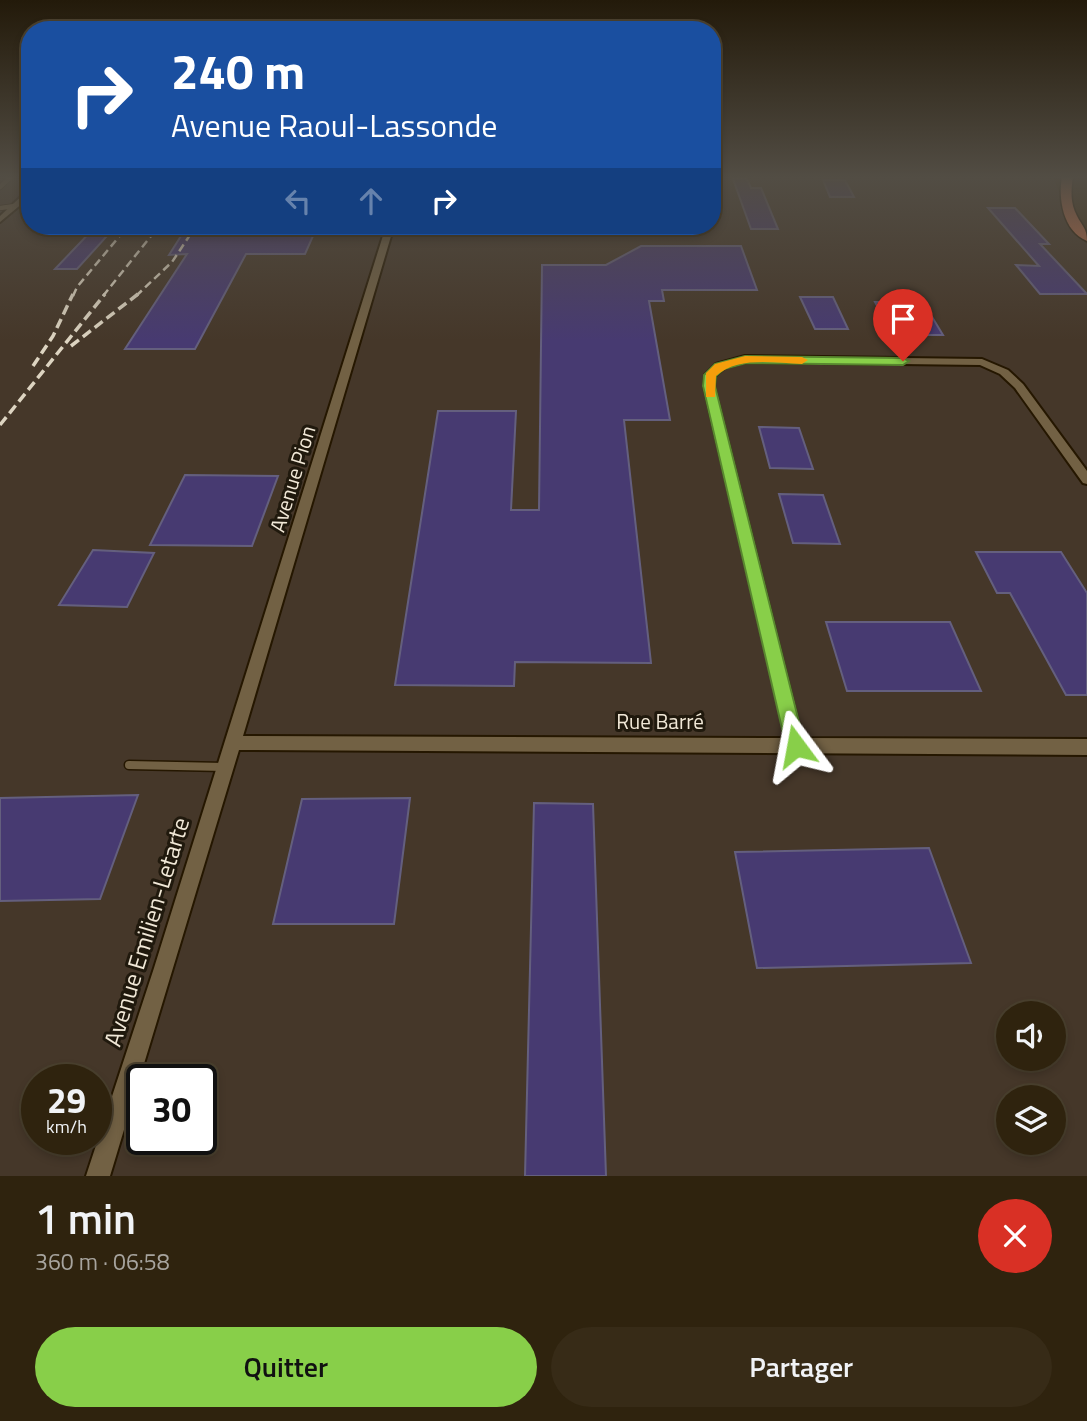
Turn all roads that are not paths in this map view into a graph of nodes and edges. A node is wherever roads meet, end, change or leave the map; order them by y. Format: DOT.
graph roads {
  1 [pos="387,235"];
  2 [pos="1087,480"];
  3 [pos="232,743"];
  4 [pos="796,746"];
  5 [pos="1087,747"];
  6 [pos="129,765"];
  7 [pos="225,768"];
  8 [pos="98,1176"];
  1 -- 3 [label="street, Avenue Pion"];
  2 -- 4 [label="street"];
  3 -- 4 [label="street, Rue Barré"];
  3 -- 7 [label="street, Avenue Emilien-Letarte"];
  4 -- 5 [label="street, Rue Barré"];
  6 -- 7 [label="lane"];
  7 -- 8 [label="street, Avenue Emilien-Letarte"];
}
